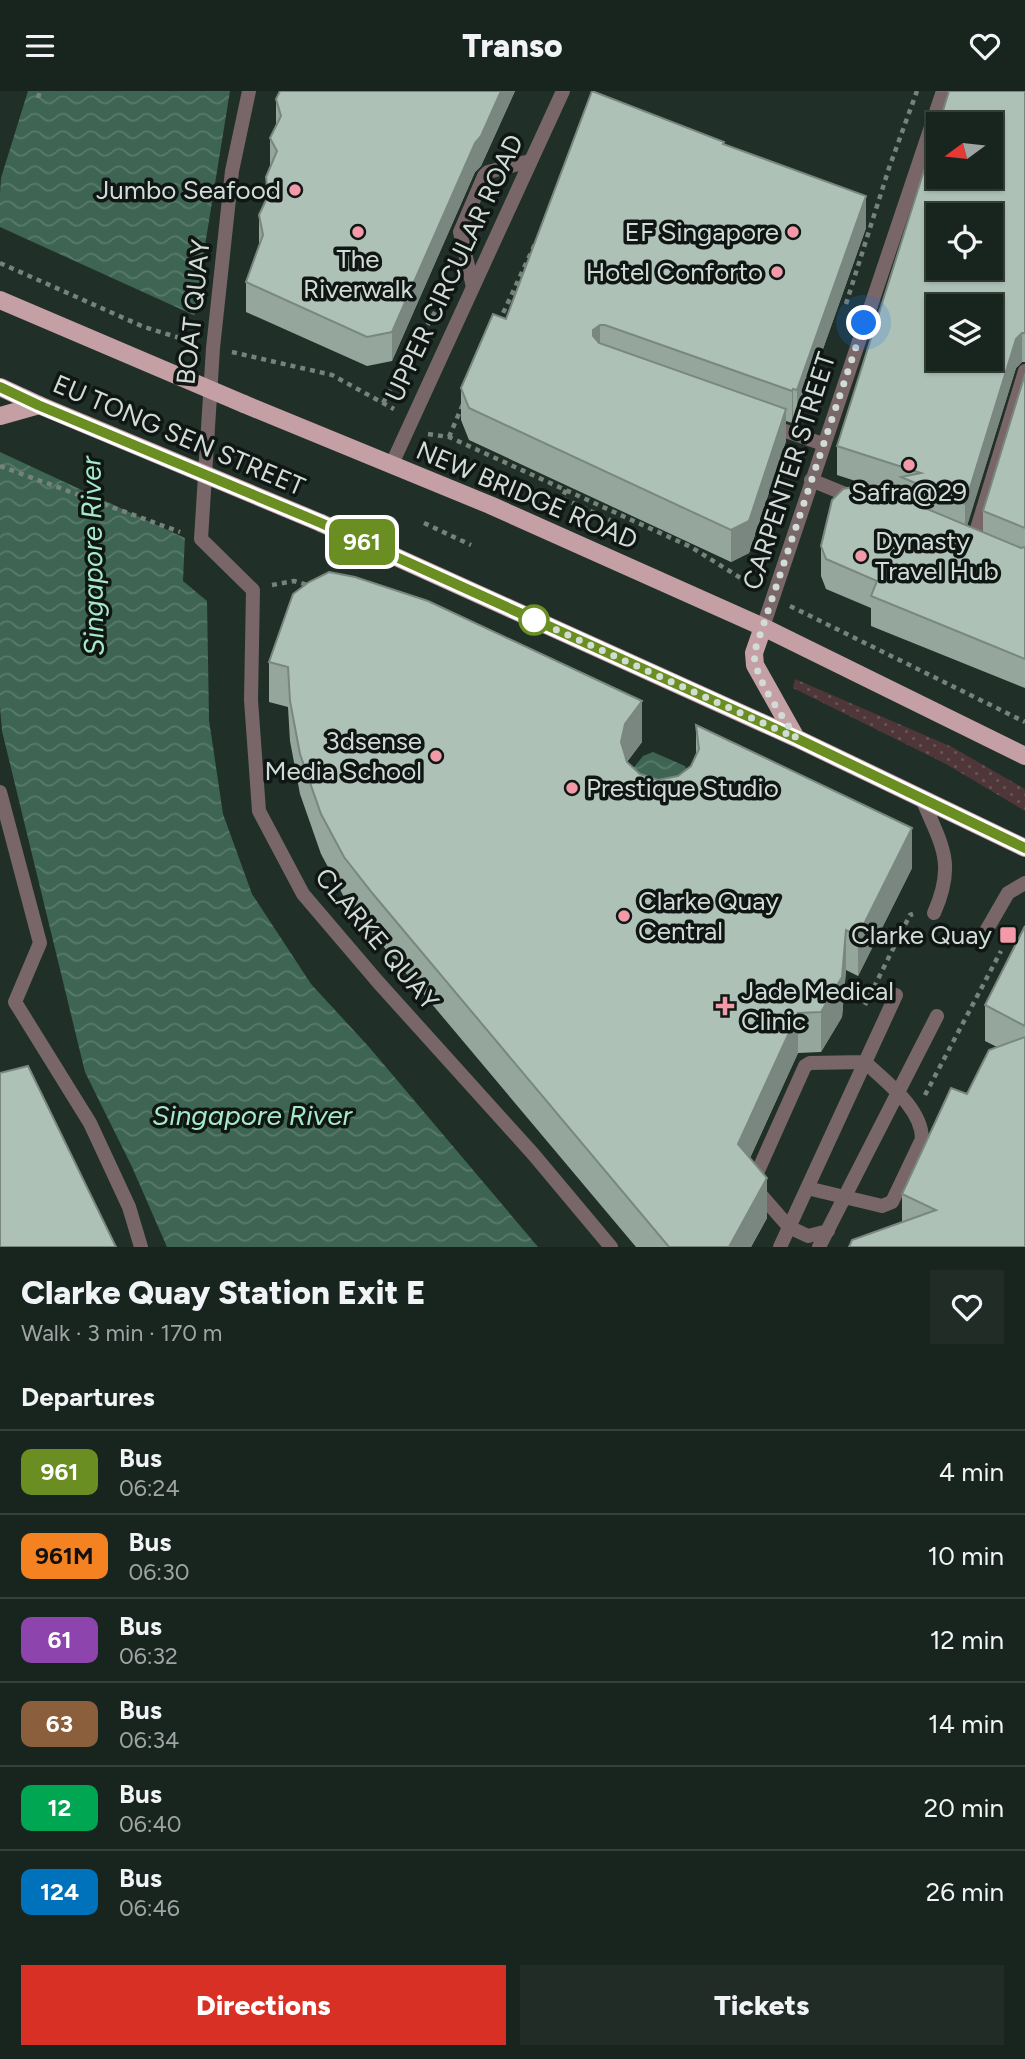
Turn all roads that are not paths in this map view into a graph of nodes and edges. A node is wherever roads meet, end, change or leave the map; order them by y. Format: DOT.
graph roads {
  1 [pos="249,91"];
  2 [pos="563,91"];
  3 [pos="943,91"];
  4 [pos="530,162"];
  5 [pos="473,287"];
  6 [pos="0,300"];
  7 [pos="1025,371"];
  8 [pos="0,387"];
  9 [pos="38,405"];
  10 [pos="0,416"];
  11 [pos="754,420"];
  12 [pos="823,444"];
  13 [pos="391,466"];
  14 [pos="811,480"];
  15 [pos="873,505"];
  16 [pos="971,546"];
  17 [pos="253,590"];
  18 [pos="763,627"];
  19 [pos="796,738"];
  20 [pos="1025,756"];
  21 [pos="0,792"];
  22 [pos="922,799"];
  23 [pos="1025,848"];
  24 [pos="1025,883"];
  25 [pos="934,913"];
  26 [pos="982,938"];
  27 [pos="896,995"];
  28 [pos="937,1016"];
  29 [pos="865,1062"];
  30 [pos="897,1093"];
  31 [pos="807,1188"];
  32 [pos="845,1198"];
  33 [pos="789,1227"];
  34 [pos="828,1231"];
  35 [pos="141,1247"];
  36 [pos="611,1247"];
  37 [pos="780,1247"];
  38 [pos="819,1247"];
  1 -- 17 [label="street, BOAT QUAY"];
  2 -- 4 [label="street, UPPER CIRCULAR ROAD"];
  3 -- 12 [label="street, CARPENTER STREET"];
  4 -- 5 [label="street, UPPER CIRCULAR ROAD"];
  4 -- 5 [label="street"];
  5 -- 13 [label="street, UPPER CIRCULAR ROAD"];
  6 -- 13 [label="main road, NEW BRIDGE ROAD, bridge"];
  7 -- 16 [label="street"];
  8 -- 9 [label="main road, EU TONG SEN STREET"];
  9 -- 10 [label="main road"];
  9 -- 19 [label="main road, EU TONG SEN STREET, bridge"];
  11 -- 12 [label="street"];
  12 -- 14 [label="street, CARPENTER STREET"];
  13 -- 18 [label="main road, NEW BRIDGE ROAD"];
  14 -- 15 [label="street"];
  14 -- 18 [label="street, CARPENTER STREET"];
  17 -- 36 [label="street, CLARKE QUAY"];
  18 -- 19 [label="main road"];
  18 -- 20 [label="main road, NEW BRIDGE ROAD"];
  19 -- 22 [label="main road, EU TONG SEN STREET"];
  21 -- 35 [label="street"];
  22 -- 23 [label="main road, EU TONG SEN STREET"];
  22 -- 25 [label="street"];
  24 -- 26 [label="street"];
  27 -- 29 [label="street"];
  28 -- 30 [label="street"];
  29 -- 30 [label="street"];
  29 -- 31 [label="street"];
  29 -- 33 [label="street"];
  30 -- 32 [label="street"];
  30 -- 32 [label="street"];
  31 -- 32 [label="street"];
  31 -- 33 [label="street"];
  32 -- 34 [label="street"];
  33 -- 34 [label="street"];
  33 -- 37 [label="street"];
  34 -- 38 [label="street"];
}
